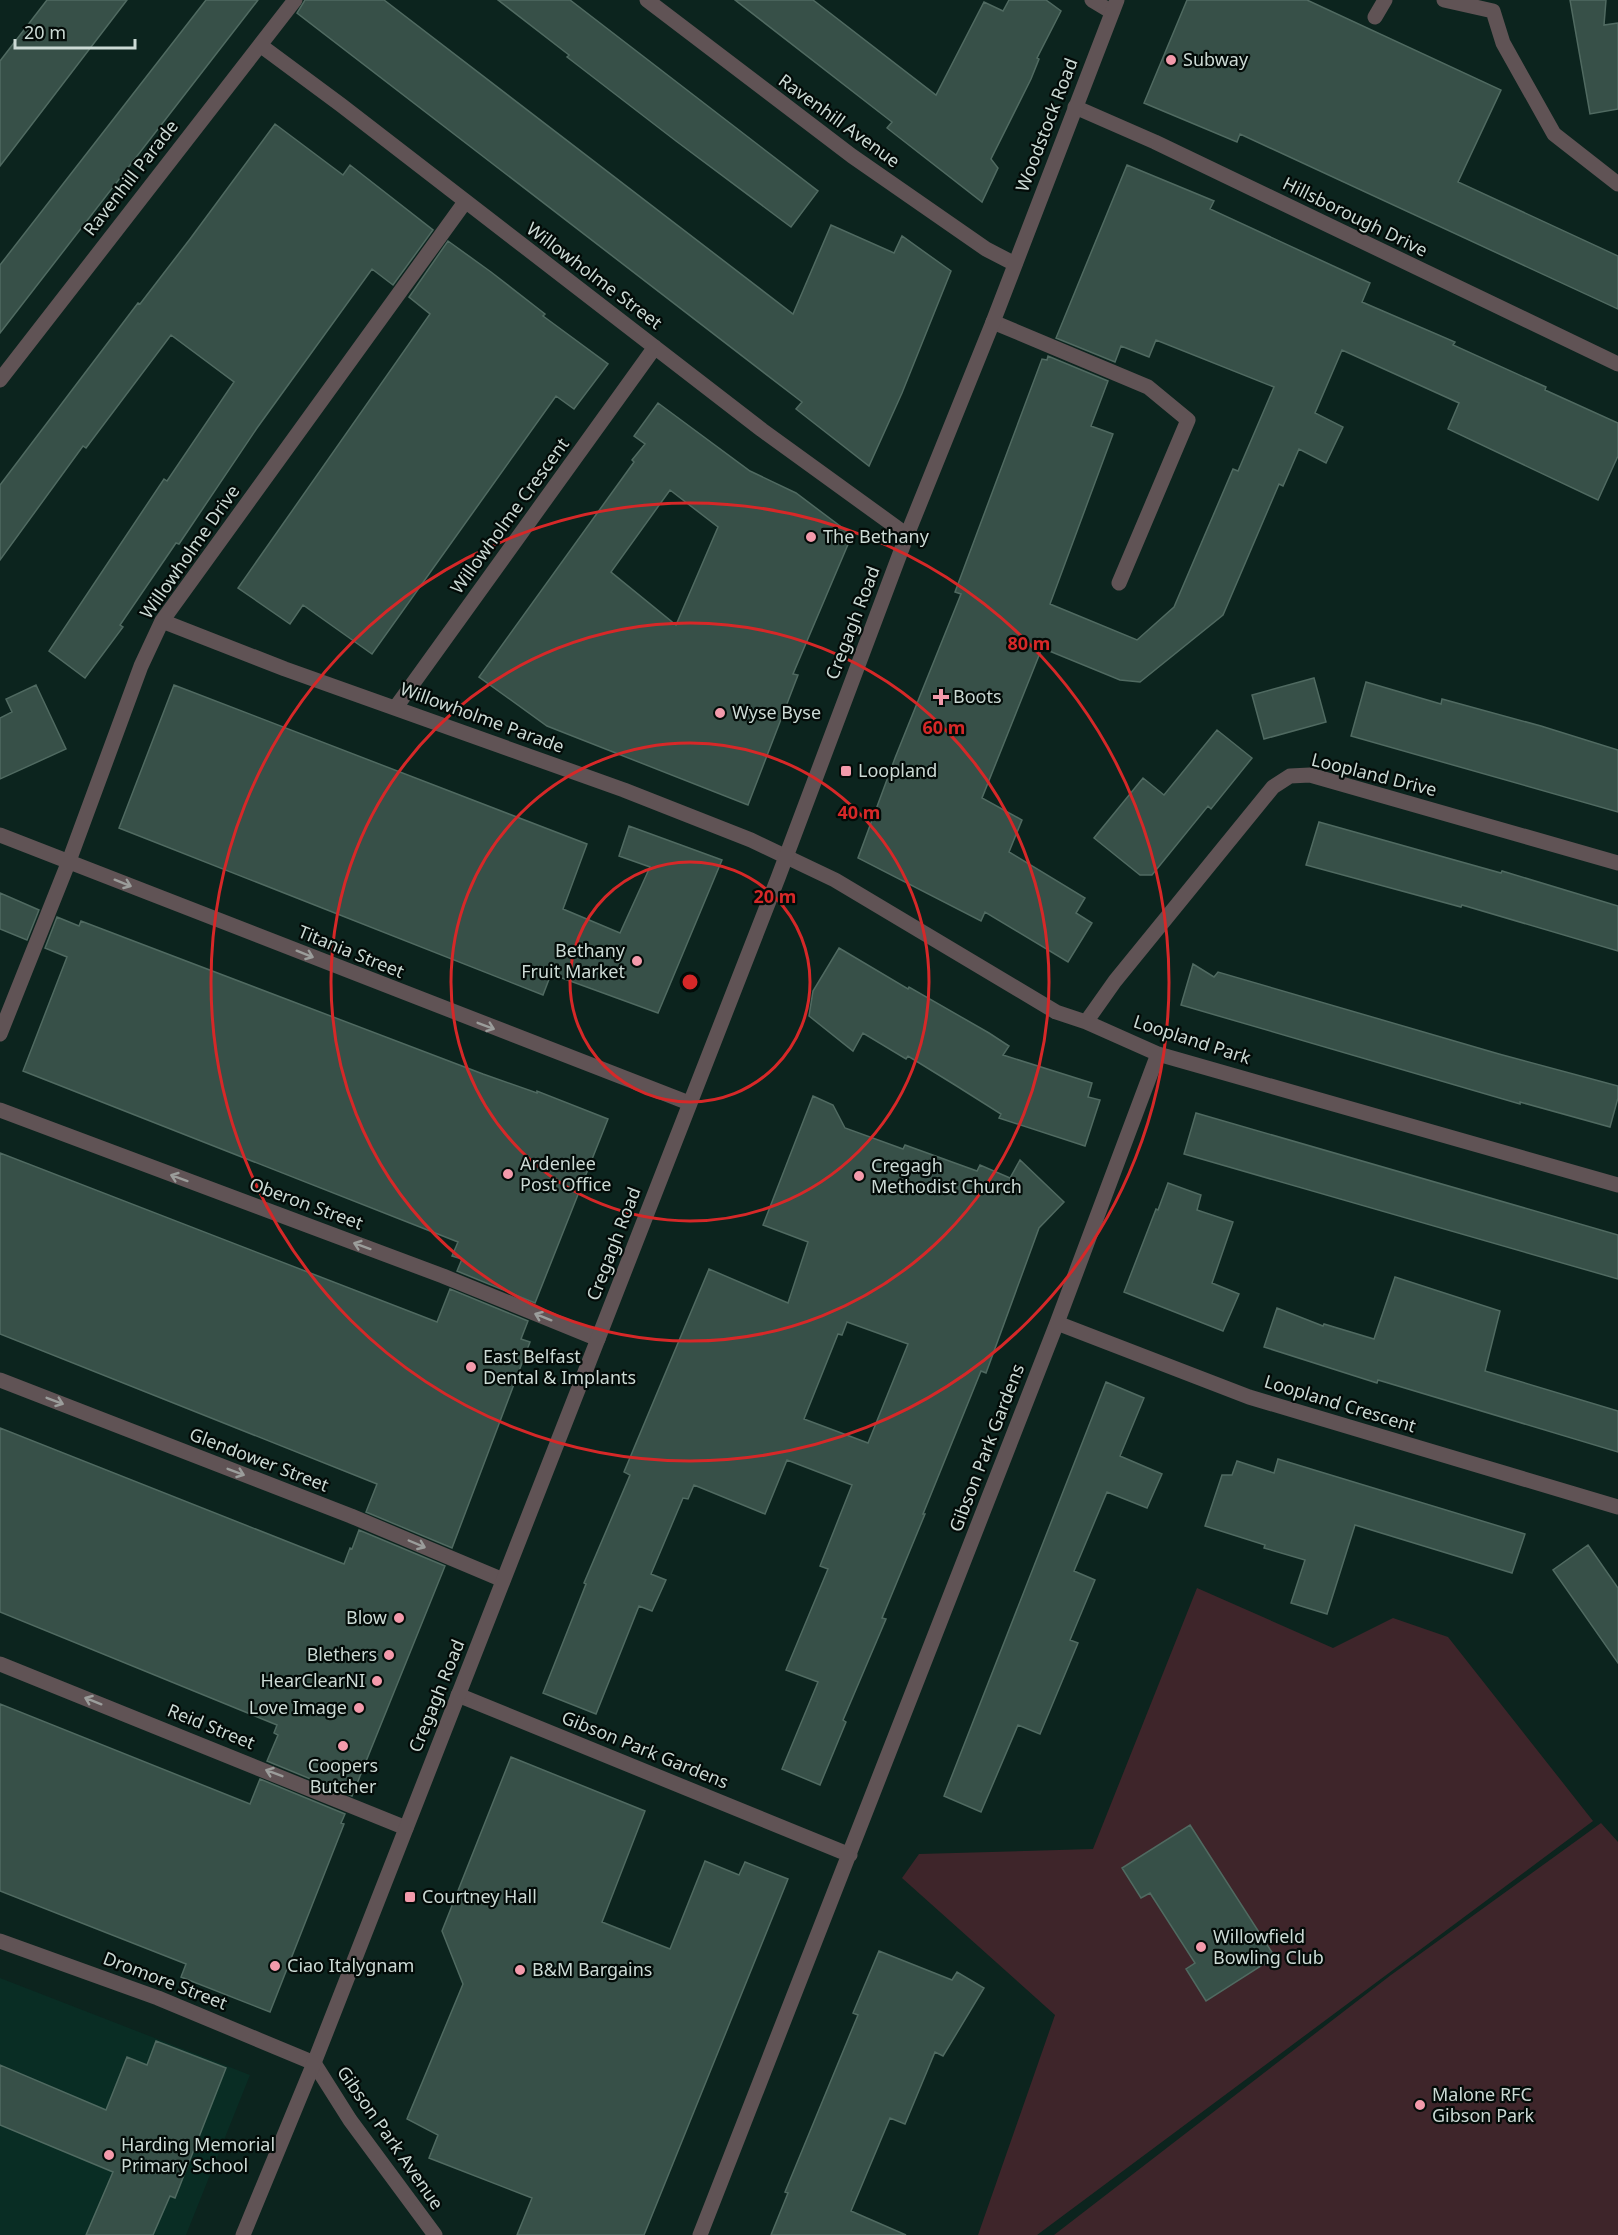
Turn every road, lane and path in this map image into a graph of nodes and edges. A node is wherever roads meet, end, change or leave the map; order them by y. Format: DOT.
graph roads {
  1 [pos="294,0"];
  2 [pos="646,0"];
  3 [pos="1092,0"];
  4 [pos="1385,0"];
  5 [pos="1444,0"];
  6 [pos="1115,6"];
  7 [pos="1375,17"];
  8 [pos="260,45"];
  9 [pos="1075,107"];
  10 [pos="1618,184"];
  11 [pos="465,202"];
  12 [pos="1015,264"];
  13 [pos="993,322"];
  14 [pos="655,347"];
  15 [pos="1618,364"];
  16 [pos="0,380"];
  17 [pos="907,535"];
  18 [pos="1119,584"];
  19 [pos="162,621"];
  20 [pos="396,707"];
  21 [pos="0,835"];
  22 [pos="785,856"];
  23 [pos="69,861"];
  24 [pos="1618,863"];
  25 [pos="1086,1022"];
  26 [pos="0,1034"];
  27 [pos="1158,1053"];
  28 [pos="688,1103"];
  29 [pos="0,1110"];
  30 [pos="1618,1185"];
  31 [pos="1057,1323"];
  32 [pos="598,1339"];
  33 [pos="0,1380"];
  34 [pos="1618,1507"];
  35 [pos="503,1580"];
  36 [pos="0,1664"];
  37 [pos="458,1695"];
  38 [pos="406,1827"];
  39 [pos="850,1855"];
  40 [pos="0,1941"];
  41 [pos="314,2063"];
  42 [pos="243,2235"];
  43 [pos="435,2235"];
  44 [pos="700,2235"];
  1 -- 8 [label="street, Ravenhill Parade"];
  2 -- 12 [label="street, Ravenhill Avenue"];
  3 -- 6 [label="street"];
  4 -- 7 [label="street"];
  5 -- 10 [label="street"];
  6 -- 9 [label="street, Woodstock Road"];
  8 -- 11 [label="street, Willowholme Street"];
  8 -- 16 [label="street, Ravenhill Parade"];
  9 -- 12 [label="street, Woodstock Road"];
  9 -- 15 [label="street, Hillsborough Drive"];
  11 -- 14 [label="street, Willowholme Street"];
  11 -- 19 [label="street, Willowholme Drive"];
  12 -- 13 [label="street, Cregagh Road"];
  13 -- 17 [label="street, Cregagh Road"];
  13 -- 18 [label="street"];
  14 -- 17 [label="street, Willowholme Street"];
  14 -- 20 [label="street, Willowholme Crescent"];
  17 -- 22 [label="street, Cregagh Road"];
  19 -- 20 [label="street, Willowholme Parade"];
  19 -- 23 [label="street, Willowholme Drive"];
  20 -- 22 [label="street, Willowholme Parade"];
  21 -- 23 [label="street, Titania Street"];
  22 -- 25 [label="street, Loopland Park"];
  22 -- 28 [label="street, Cregagh Road"];
  23 -- 26 [label="street, Willowholme Drive"];
  23 -- 28 [label="street, Titania Street, one-way"];
  24 -- 25 [label="street, Loopland Drive"];
  25 -- 27 [label="street, Loopland Park"];
  27 -- 30 [label="street, Loopland Park"];
  27 -- 31 [label="street, Gibson Park Gardens"];
  28 -- 32 [label="street, Cregagh Road"];
  32 -- 29 [label="street, Oberon Street, one-way"];
  31 -- 34 [label="street, Loopland Crescent"];
  31 -- 39 [label="street, Gibson Park Gardens"];
  32 -- 35 [label="street, Cregagh Road"];
  33 -- 35 [label="street, Glendower Street, one-way"];
  35 -- 37 [label="street, Cregagh Road"];
  38 -- 36 [label="street, Reid Street, one-way"];
  37 -- 38 [label="street, Cregagh Road"];
  37 -- 39 [label="street, Gibson Park Gardens"];
  38 -- 41 [label="street, Cregagh Road"];
  39 -- 44 [label="street, Gibson Park Gardens"];
  40 -- 41 [label="street, Dromore Street"];
  41 -- 42 [label="street, Cregagh Road"];
  41 -- 43 [label="street, Gibson Park Avenue"];
}
